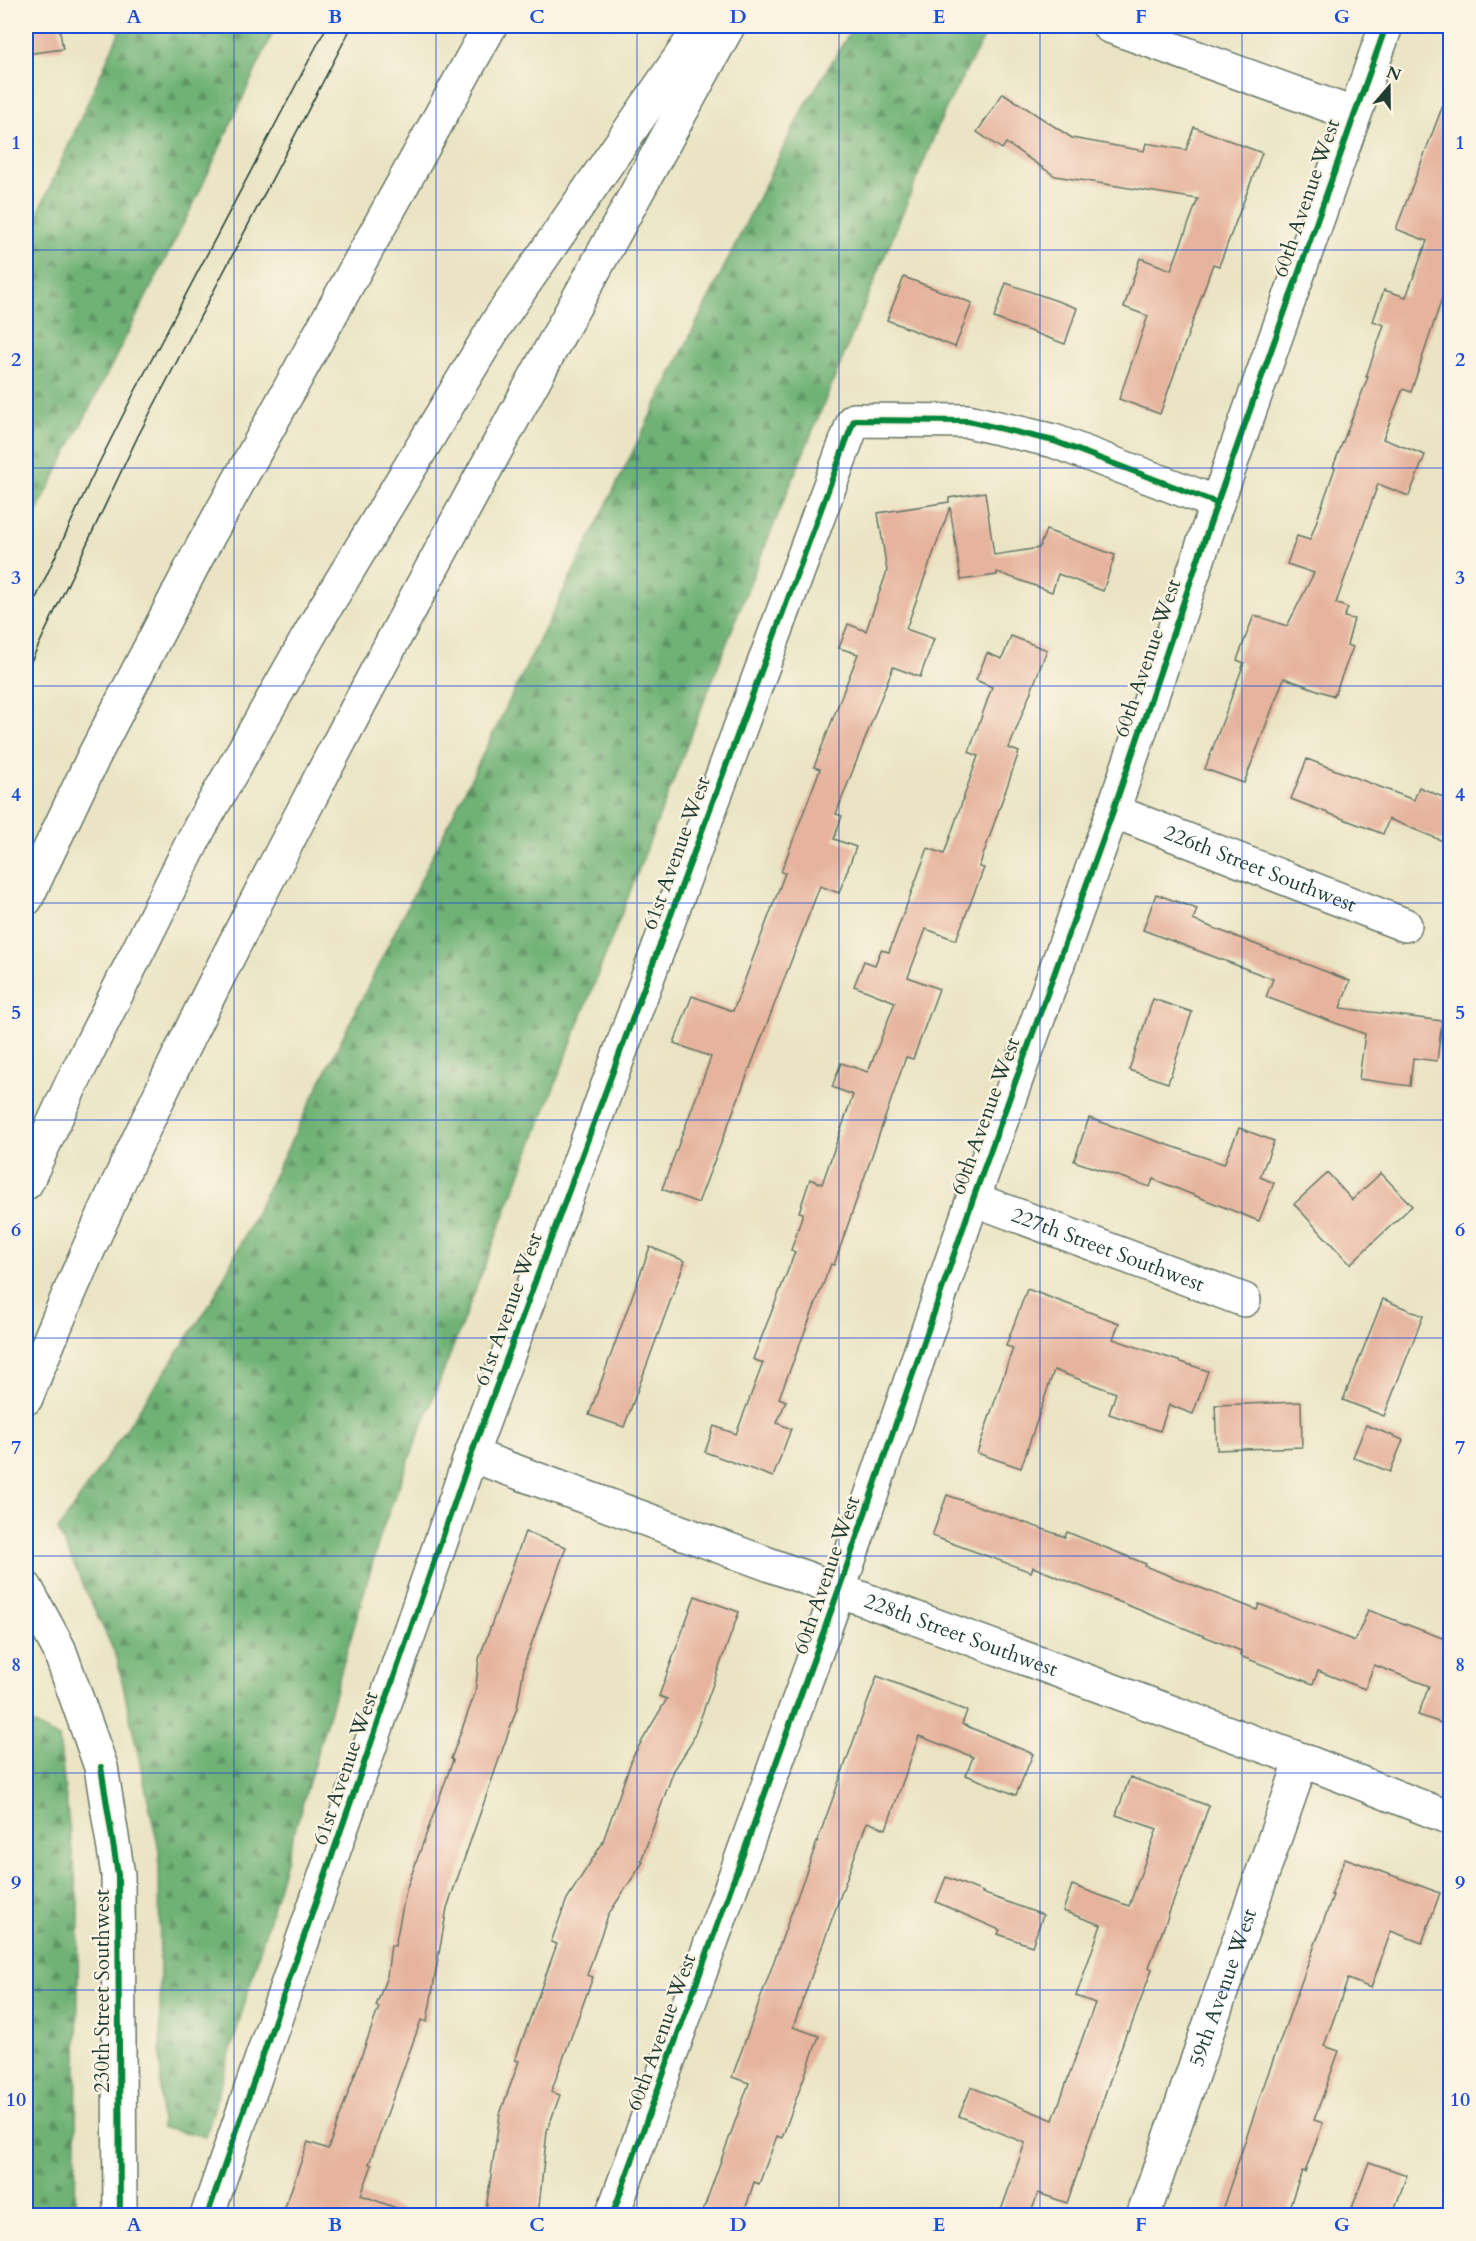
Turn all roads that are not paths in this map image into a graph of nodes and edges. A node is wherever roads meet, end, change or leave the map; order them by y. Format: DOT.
graph roads {
  1 [pos="490,26"];
  2 [pos="702,26"];
  3 [pos="728,26"];
  4 [pos="1109,26"];
  5 [pos="1386,26"];
  6 [pos="1353,114"];
  7 [pos="1217,503"];
  8 [pos="1113,811"];
  9 [pos="26,899"];
  10 [pos="1406,925"];
  11 [pos="26,1183"];
  12 [pos="973,1199"];
  13 [pos="1244,1300"];
  14 [pos="26,1398"];
  15 [pos="471,1455"];
  16 [pos="26,1588"];
  17 [pos="839,1589"];
  18 [pos="1302,1760"];
  19 [pos="1450,1818"];
  20 [pos="120,2216"];
  21 [pos="207,2216"];
  22 [pos="612,2216"];
  23 [pos="1143,2216"];
  1 -- 9 [label="main road"];
  2 -- 11 [label="main road"];
  3 -- 14 [label="main road"];
  4 -- 6 [label="main road"];
  5 -- 6 [label="main road, 60th Avenue West"];
  6 -- 7 [label="main road, 60th Avenue West"];
  7 -- 8 [label="main road, 60th Avenue West"];
  7 -- 15 [label="main road, 61st Avenue West"];
  8 -- 10 [label="main road, 226th Street Southwest"];
  8 -- 12 [label="main road, 60th Avenue West"];
  12 -- 13 [label="main road, 227th Street Southwest"];
  12 -- 17 [label="main road, 60th Avenue West"];
  15 -- 17 [label="main road, 228th Street Southwest"];
  15 -- 21 [label="main road, 61st Avenue West"];
  16 -- 20 [label="main road, 230th Street Southwest"];
  17 -- 18 [label="main road, 228th Street Southwest"];
  17 -- 22 [label="main road, 60th Avenue West"];
  18 -- 19 [label="main road, 228th Street Southwest"];
  18 -- 23 [label="main road, 59th Avenue West"];
}
